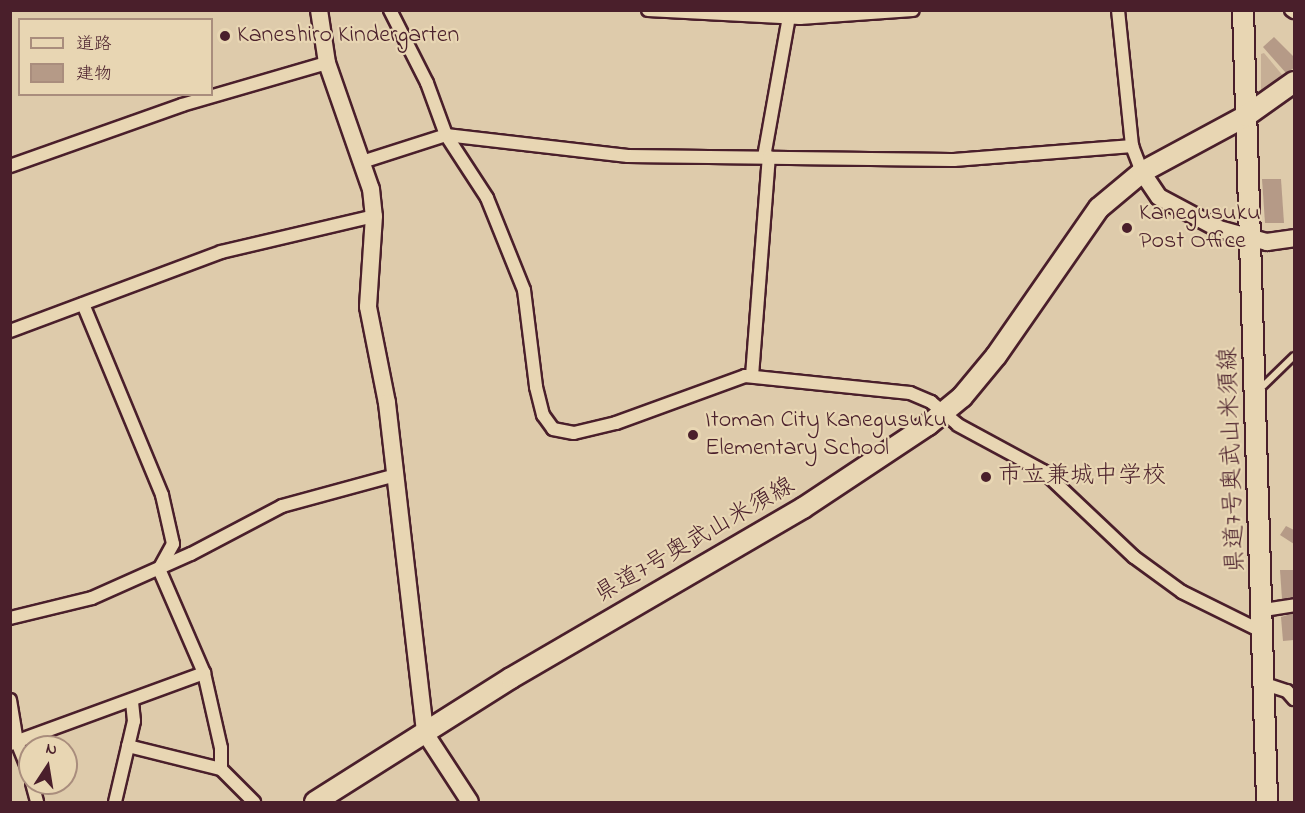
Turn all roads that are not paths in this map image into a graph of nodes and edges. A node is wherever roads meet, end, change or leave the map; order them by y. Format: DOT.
graph roads {
  1 [pos="319,10"];
  2 [pos="390,10"];
  3 [pos="648,10"];
  4 [pos="913,10"];
  5 [pos="1118,10"];
  6 [pos="1243,10"];
  7 [pos="789,17"];
  8 [pos="327,63"];
  9 [pos="1294,82"];
  10 [pos="1246,116"];
  11 [pos="446,135"];
  12 [pos="1132,146"];
  13 [pos="766,157"];
  14 [pos="362,162"];
  15 [pos="10,166"];
  16 [pos="1142,172"];
  17 [pos="374,216"];
  18 [pos="1294,238"];
  19 [pos="1249,239"];
  20 [pos="83,304"];
  21 [pos="10,330"];
  22 [pos="1294,356"];
  23 [pos="752,376"];
  24 [pos="1255,393"];
  25 [pos="943,414"];
  26 [pos="396,475"];
  27 [pos="159,569"];
  28 [pos="1294,605"];
  29 [pos="1264,610"];
  30 [pos="10,618"];
  31 [pos="1263,632"];
  32 [pos="204,673"];
  33 [pos="1265,684"];
  34 [pos="1294,699"];
  35 [pos="10,700"];
  36 [pos="132,701"];
  37 [pos="425,733"];
  38 [pos="14,743"];
  39 [pos="128,746"];
  40 [pos="221,769"];
  41 [pos="115,802"];
  42 [pos="254,802"];
  43 [pos="315,802"];
  44 [pos="470,802"];
  45 [pos="1267,802"];
  1 -- 8 [label="street"];
  2 -- 11 [label="street"];
  3 -- 7 [label="street"];
  4 -- 7 [label="street"];
  5 -- 12 [label="street"];
  6 -- 10 [label="main road, 県道7号奥武山米須線"];
  7 -- 13 [label="street"];
  8 -- 14 [label="street"];
  8 -- 15 [label="street"];
  9 -- 10 [label="main road"];
  10 -- 16 [label="main road, 県道7号奥武山米須線"];
  10 -- 19 [label="main road, 県道7号奥武山米須線"];
  11 -- 13 [label="street"];
  11 -- 14 [label="street"];
  11 -- 23 [label="street"];
  12 -- 13 [label="street"];
  12 -- 16 [label="street"];
  13 -- 23 [label="street"];
  14 -- 17 [label="street"];
  16 -- 19 [label="street"];
  16 -- 25 [label="main road, 県道7号奥武山米須線"];
  17 -- 20 [label="street"];
  17 -- 26 [label="street"];
  18 -- 19 [label="street"];
  19 -- 24 [label="main road, 県道7号奥武山米須線"];
  20 -- 21 [label="street"];
  20 -- 27 [label="street"];
  22 -- 24 [label="lane"];
  23 -- 25 [label="street"];
  24 -- 29 [label="main road, 県道7号奥武山米須線"];
  25 -- 31 [label="street"];
  25 -- 37 [label="main road, 県道7号奥武山米須線"];
  26 -- 27 [label="street"];
  26 -- 37 [label="street"];
  27 -- 30 [label="street"];
  27 -- 32 [label="street"];
  28 -- 29 [label="street"];
  29 -- 31 [label="main road, 県道7号奥武山米須線"];
  31 -- 33 [label="main road, 県道7号奥武山米須線"];
  32 -- 36 [label="street"];
  32 -- 40 [label="street"];
  33 -- 34 [label="street"];
  33 -- 45 [label="main road, 県道7号奥武山米須線"];
  35 -- 38 [label="street"];
  36 -- 38 [label="street"];
  36 -- 39 [label="street"];
  37 -- 43 [label="main road, 県道7号奥武山米須線"];
  37 -- 44 [label="street"];
  39 -- 40 [label="street"];
  39 -- 41 [label="street"];
  40 -- 42 [label="street"];
}
